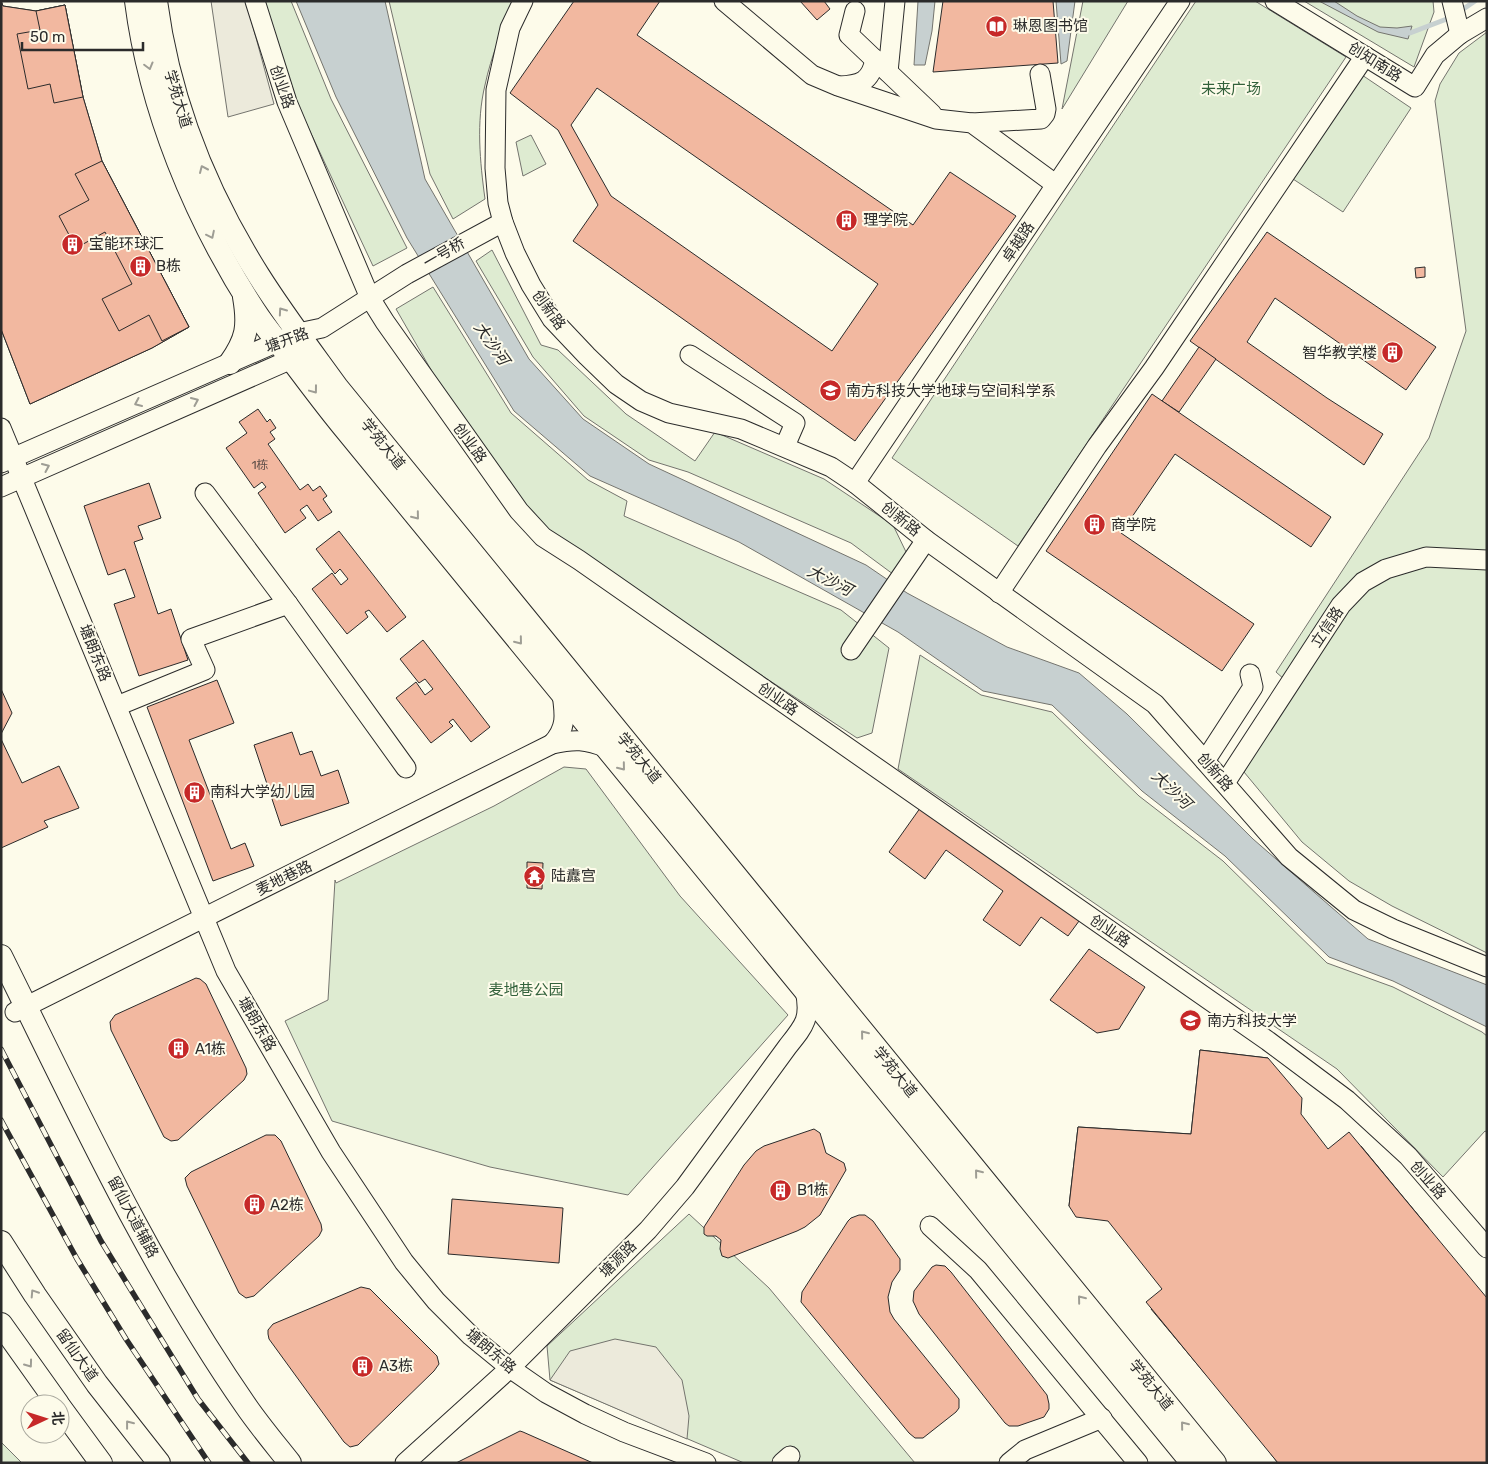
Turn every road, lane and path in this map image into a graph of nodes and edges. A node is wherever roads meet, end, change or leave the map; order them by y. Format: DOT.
graph roads {
  1 [pos="136,1"];
  2 [pos="156,1"];
  3 [pos="255,1"];
  4 [pos="523,1"];
  5 [pos="724,1"];
  6 [pos="895,1"];
  7 [pos="1180,1"];
  8 [pos="1275,1"];
  9 [pos="1453,5"];
  10 [pos="855,11"];
  11 [pos="1487,18"];
  12 [pos="1460,34"];
  13 [pos="1365,56"];
  14 [pos="875,59"];
  15 [pos="1040,74"];
  16 [pos="891,75"];
  17 [pos="838,86"];
  18 [pos="879,100"];
  19 [pos="936,119"];
  20 [pos="972,123"];
  21 [pos="1051,181"];
  22 [pos="496,225"];
  23 [pos="244,294"];
  24 [pos="370,298"];
  25 [pos="322,328"];
  26 [pos="294,346"];
  27 [pos="690,355"];
  28 [pos="230,363"];
  29 [pos="1,428"];
  30 [pos="785,446"];
  31 [pos="8,461"];
  32 [pos="22,477"];
  33 [pos="855,482"];
  34 [pos="1,486"];
  35 [pos="205,493"];
  36 [pos="926,540"];
  37 [pos="1486,561"];
  38 [pos="999,593"];
  39 [pos="288,604"];
  40 [pos="851,650"];
  41 [pos="1250,674"];
  42 [pos="562,694"];
  43 [pos="117,706"];
  44 [pos="552,744"];
  45 [pos="607,748"];
  46 [pos="1205,761"];
  47 [pos="406,768"];
  48 [pos="1224,783"];
  49 [pos="204,917"];
  50 [pos="1,956"];
  51 [pos="1487,967"];
  52 [pos="1,983"];
  53 [pos="805,990"];
  54 [pos="21,1009"];
  55 [pos="835,1026"];
  56 [pos="802,1029"];
  57 [pos="930,1226"];
  58 [pos="1,1242"];
  59 [pos="1487,1248"];
  60 [pos="1,1324"];
  61 [pos="510,1368"];
  62 [pos="51,1394"];
  63 [pos="1102,1418"];
  64 [pos="70,1421"];
  65 [pos="101,1463"];
  66 [pos="159,1463"];
  67 [pos="274,1463"];
  68 [pos="290,1463"];
  69 [pos="405,1463"];
  70 [pos="706,1463"];
  71 [pos="1009,1463"];
  72 [pos="1138,1463"];
  73 [pos="1192,1463"];
  74 [pos="1214,1463"];
  1 -- 23 [label="main road, 学苑大道, one-way"];
  26 -- 2 [label="main road, 学苑大道, one-way"];
  3 -- 24 [label="street, 创业路"];
  4 -- 22 [label="street, 创新路"];
  5 -- 17 [label="street"];
  6 -- 16 [label="street"];
  7 -- 33 [label="street, 卓越路"];
  8 -- 13 [label="street, 创知南路"];
  9 -- 12 [label="street"];
  10 -- 14 [label="street"];
  11 -- 12 [label="street, 创知南路"];
  12 -- 13 [label="street, 创知南路"];
  13 -- 38 [label="street"];
  14 -- 16 [label="street"];
  14 -- 17 [label="street"];
  15 -- 20 [label="street"];
  16 -- 18 [label="street"];
  16 -- 19 [label="street"];
  17 -- 18 [label="street"];
  18 -- 19 [label="street"];
  19 -- 20 [label="street"];
  20 -- 21 [label="street"];
  22 -- 24 [label="street, 一号桥"];
  22 -- 30 [label="street, 创新路"];
  23 -- 26 [label="main road, 学苑大道"];
  23 -- 28 [label="main road"];
  24 -- 25 [label="street, 一号桥"];
  24 -- 59 [label="street, 创业路"];
  25 -- 26 [label="street, 塘开路"];
  26 -- 28 [label="street, 塘开路"];
  32 -- 26 [label="street, 塘开路, one-way"];
  26 -- 42 [label="main road, 学苑大道, one-way"];
  74 -- 26 [label="main road, 学苑大道, one-way"];
  27 -- 30 [label="street"];
  28 -- 31 [label="street, 塘开路, one-way"];
  29 -- 31 [label="street, 塘朗东路"];
  30 -- 33 [label="street, 创新路"];
  31 -- 32 [label="street, 塘朗东路"];
  32 -- 34 [label="street, 塘开路"];
  32 -- 43 [label="street, 塘朗东路"];
  33 -- 36 [label="street, 创新路"];
  35 -- 39 [label="street"];
  36 -- 38 [label="street, 创新路"];
  36 -- 40 [label="street"];
  37 -- 48 [label="street, 立信路"];
  38 -- 46 [label="street, 创新路"];
  39 -- 43 [label="street"];
  39 -- 47 [label="street"];
  41 -- 46 [label="street"];
  42 -- 44 [label="street"];
  42 -- 45 [label="main road, 学苑大道"];
  43 -- 49 [label="street, 塘朗东路"];
  44 -- 45 [label="street, 麦地巷路"];
  44 -- 49 [label="street, 麦地巷路"];
  45 -- 53 [label="main road, 学苑大道, one-way"];
  46 -- 48 [label="street, 创新路"];
  48 -- 51 [label="street, 创新路"];
  49 -- 54 [label="street, 麦地巷路"];
  49 -- 61 [label="street, 塘朗东路"];
  50 -- 54 [label="main road, 留仙大道辅路"];
  52 -- 54 [label="main road, 留仙大道辅路"];
  53 -- 55 [label="main road, 学苑大道"];
  53 -- 56 [label="street, 塘源路"];
  54 -- 67 [label="main road, 留仙大道辅路"];
  54 -- 68 [label="main road, 留仙大道辅路"];
  55 -- 56 [label="street"];
  55 -- 73 [label="main road, 学苑大道"];
  56 -- 61 [label="street, 塘源路"];
  57 -- 63 [label="street"];
  66 -- 58 [label="main road, 留仙大道, one-way"];
  60 -- 62 [label="main road, one-way"];
  61 -- 69 [label="street, 塘源路"];
  61 -- 70 [label="street, 塘朗东路"];
  63 -- 71 [label="street"];
  63 -- 72 [label="street"];
  64 -- 65 [label="main road"];
}
